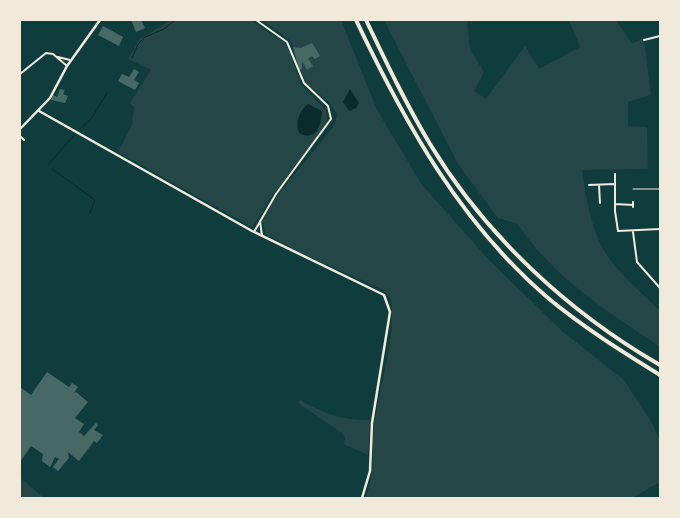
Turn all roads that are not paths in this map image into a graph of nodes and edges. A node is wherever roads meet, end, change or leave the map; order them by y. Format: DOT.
graph roads {
  1 [pos="100,20"];
  2 [pos="256,20"];
  3 [pos="356,20"];
  4 [pos="366,20"];
  5 [pos="660,36"];
  6 [pos="644,40"];
  7 [pos="58,57"];
  8 [pos="70,60"];
  9 [pos="66,66"];
  10 [pos="20,74"];
  11 [pos="39,111"];
  12 [pos="27,121"];
  13 [pos="20,122"];
  14 [pos="20,129"];
  15 [pos="20,136"];
  16 [pos="24,140"];
  17 [pos="615,174"];
  18 [pos="615,184"];
  19 [pos="589,185"];
  20 [pos="599,185"];
  21 [pos="633,189"];
  22 [pos="660,189"];
  23 [pos="600,203"];
  24 [pos="615,204"];
  25 [pos="633,205"];
  26 [pos="260,220"];
  27 [pos="660,229"];
  28 [pos="254,232"];
  29 [pos="633,232"];
  30 [pos="262,236"];
  31 [pos="660,288"];
  32 [pos="660,365"];
  33 [pos="660,375"];
  34 [pos="362,498"];
  1 -- 8 [label="street"];
  2 -- 26 [label="street"];
  3 -- 33 [label="highway"];
  4 -- 32 [label="highway"];
  5 -- 6 [label="street"];
  7 -- 8 [label="street"];
  7 -- 9 [label="street"];
  7 -- 10 [label="street"];
  8 -- 9 [label="street"];
  9 -- 11 [label="street"];
  11 -- 12 [label="street"];
  11 -- 28 [label="street"];
  12 -- 13 [label="street"];
  12 -- 14 [label="street"];
  15 -- 16 [label="street"];
  17 -- 18 [label="street"];
  18 -- 20 [label="street"];
  18 -- 24 [label="street"];
  19 -- 20 [label="street"];
  20 -- 23 [label="street"];
  21 -- 22 [label="lane"];
  24 -- 25 [label="street"];
  24 -- 29 [label="street"];
  26 -- 28 [label="street"];
  26 -- 30 [label="street"];
  27 -- 29 [label="street"];
  28 -- 30 [label="street"];
  29 -- 31 [label="street"];
  30 -- 34 [label="street"];
}
